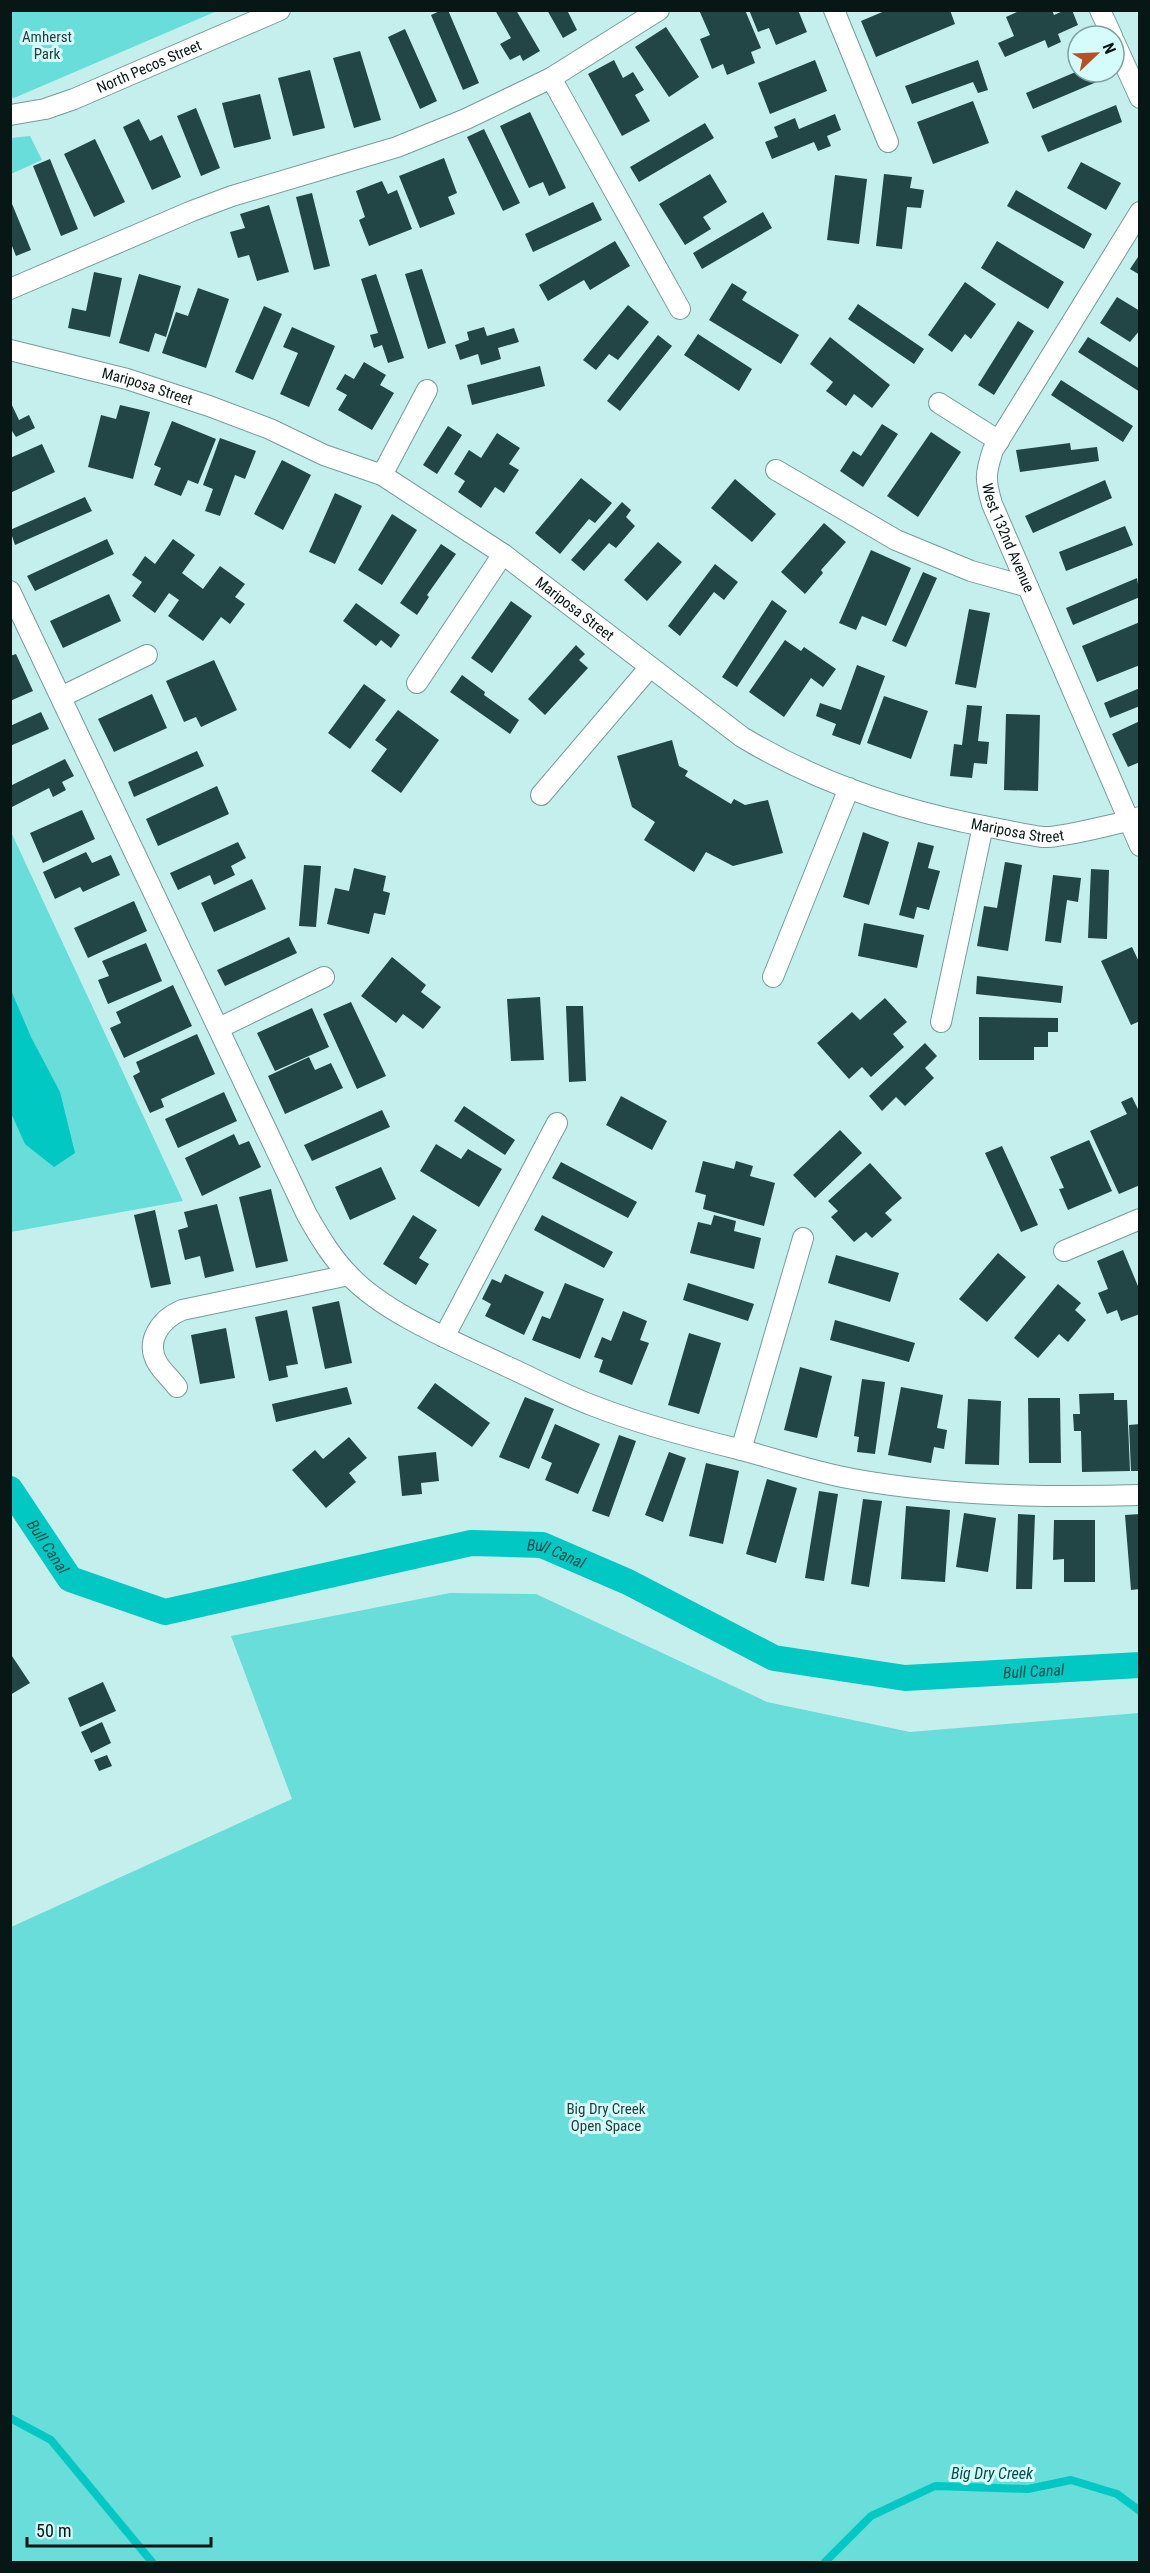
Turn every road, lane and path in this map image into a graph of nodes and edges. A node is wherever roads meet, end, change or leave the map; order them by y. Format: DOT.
graph roads {
  1 [pos="280,10"];
  2 [pos="659,10"];
  3 [pos="834,10"];
  4 [pos="1101,10"];
  5 [pos="1107,24"];
  6 [pos="1126,67"];
  7 [pos="551,78"];
  8 [pos="1140,98"];
  9 [pos="13,115"];
  10 [pos="888,142"];
  11 [pos="1140,212"];
  12 [pos="10,290"];
  13 [pos="680,309"];
  14 [pos="10,350"];
  15 [pos="427,390"];
  16 [pos="939,403"];
  17 [pos="999,441"];
  18 [pos="776,470"];
  19 [pos="382,475"];
  20 [pos="503,554"];
  21 [pos="1028,587"];
  22 [pos="10,591"];
  23 [pos="147,655"];
  24 [pos="650,667"];
  25 [pos="417,683"];
  26 [pos="61,696"];
  27 [pos="849,788"];
  28 [pos="541,795"];
  29 [pos="1134,819"];
  30 [pos="983,826"];
  31 [pos="1140,846"];
  32 [pos="324,976"];
  33 [pos="773,977"];
  34 [pos="941,1022"];
  35 [pos="219,1028"];
  36 [pos="557,1124"];
  37 [pos="1140,1219"];
  38 [pos="803,1238"];
  39 [pos="1064,1251"];
  40 [pos="349,1275"];
  41 [pos="444,1336"];
  42 [pos="177,1387"];
  43 [pos="741,1450"];
  44 [pos="1140,1496"];
  1 -- 9 [label="street, North Pecos Street"];
  2 -- 7 [label="street"];
  3 -- 10 [label="street"];
  4 -- 5 [label="street"];
  6 -- 8 [label="street"];
  7 -- 12 [label="street"];
  7 -- 13 [label="street"];
  11 -- 17 [label="street, West 132nd Avenue"];
  14 -- 19 [label="street, Mariposa Street"];
  15 -- 19 [label="street"];
  16 -- 17 [label="street"];
  17 -- 21 [label="street, West 132nd Avenue"];
  18 -- 21 [label="street"];
  19 -- 20 [label="street, Mariposa Street"];
  20 -- 24 [label="street, Mariposa Street"];
  20 -- 25 [label="street"];
  21 -- 29 [label="street, West 132nd Avenue"];
  22 -- 26 [label="street"];
  23 -- 26 [label="street"];
  24 -- 27 [label="street, Mariposa Street"];
  24 -- 28 [label="street"];
  26 -- 35 [label="street"];
  27 -- 30 [label="street, Mariposa Street"];
  27 -- 33 [label="street"];
  29 -- 30 [label="street, Mariposa Street"];
  29 -- 31 [label="street, West 132nd Avenue"];
  30 -- 34 [label="street"];
  32 -- 35 [label="street"];
  35 -- 40 [label="street"];
  36 -- 41 [label="street"];
  37 -- 39 [label="street"];
  38 -- 43 [label="street"];
  40 -- 41 [label="street"];
  40 -- 42 [label="street"];
  41 -- 43 [label="street"];
  43 -- 44 [label="street"];
}
